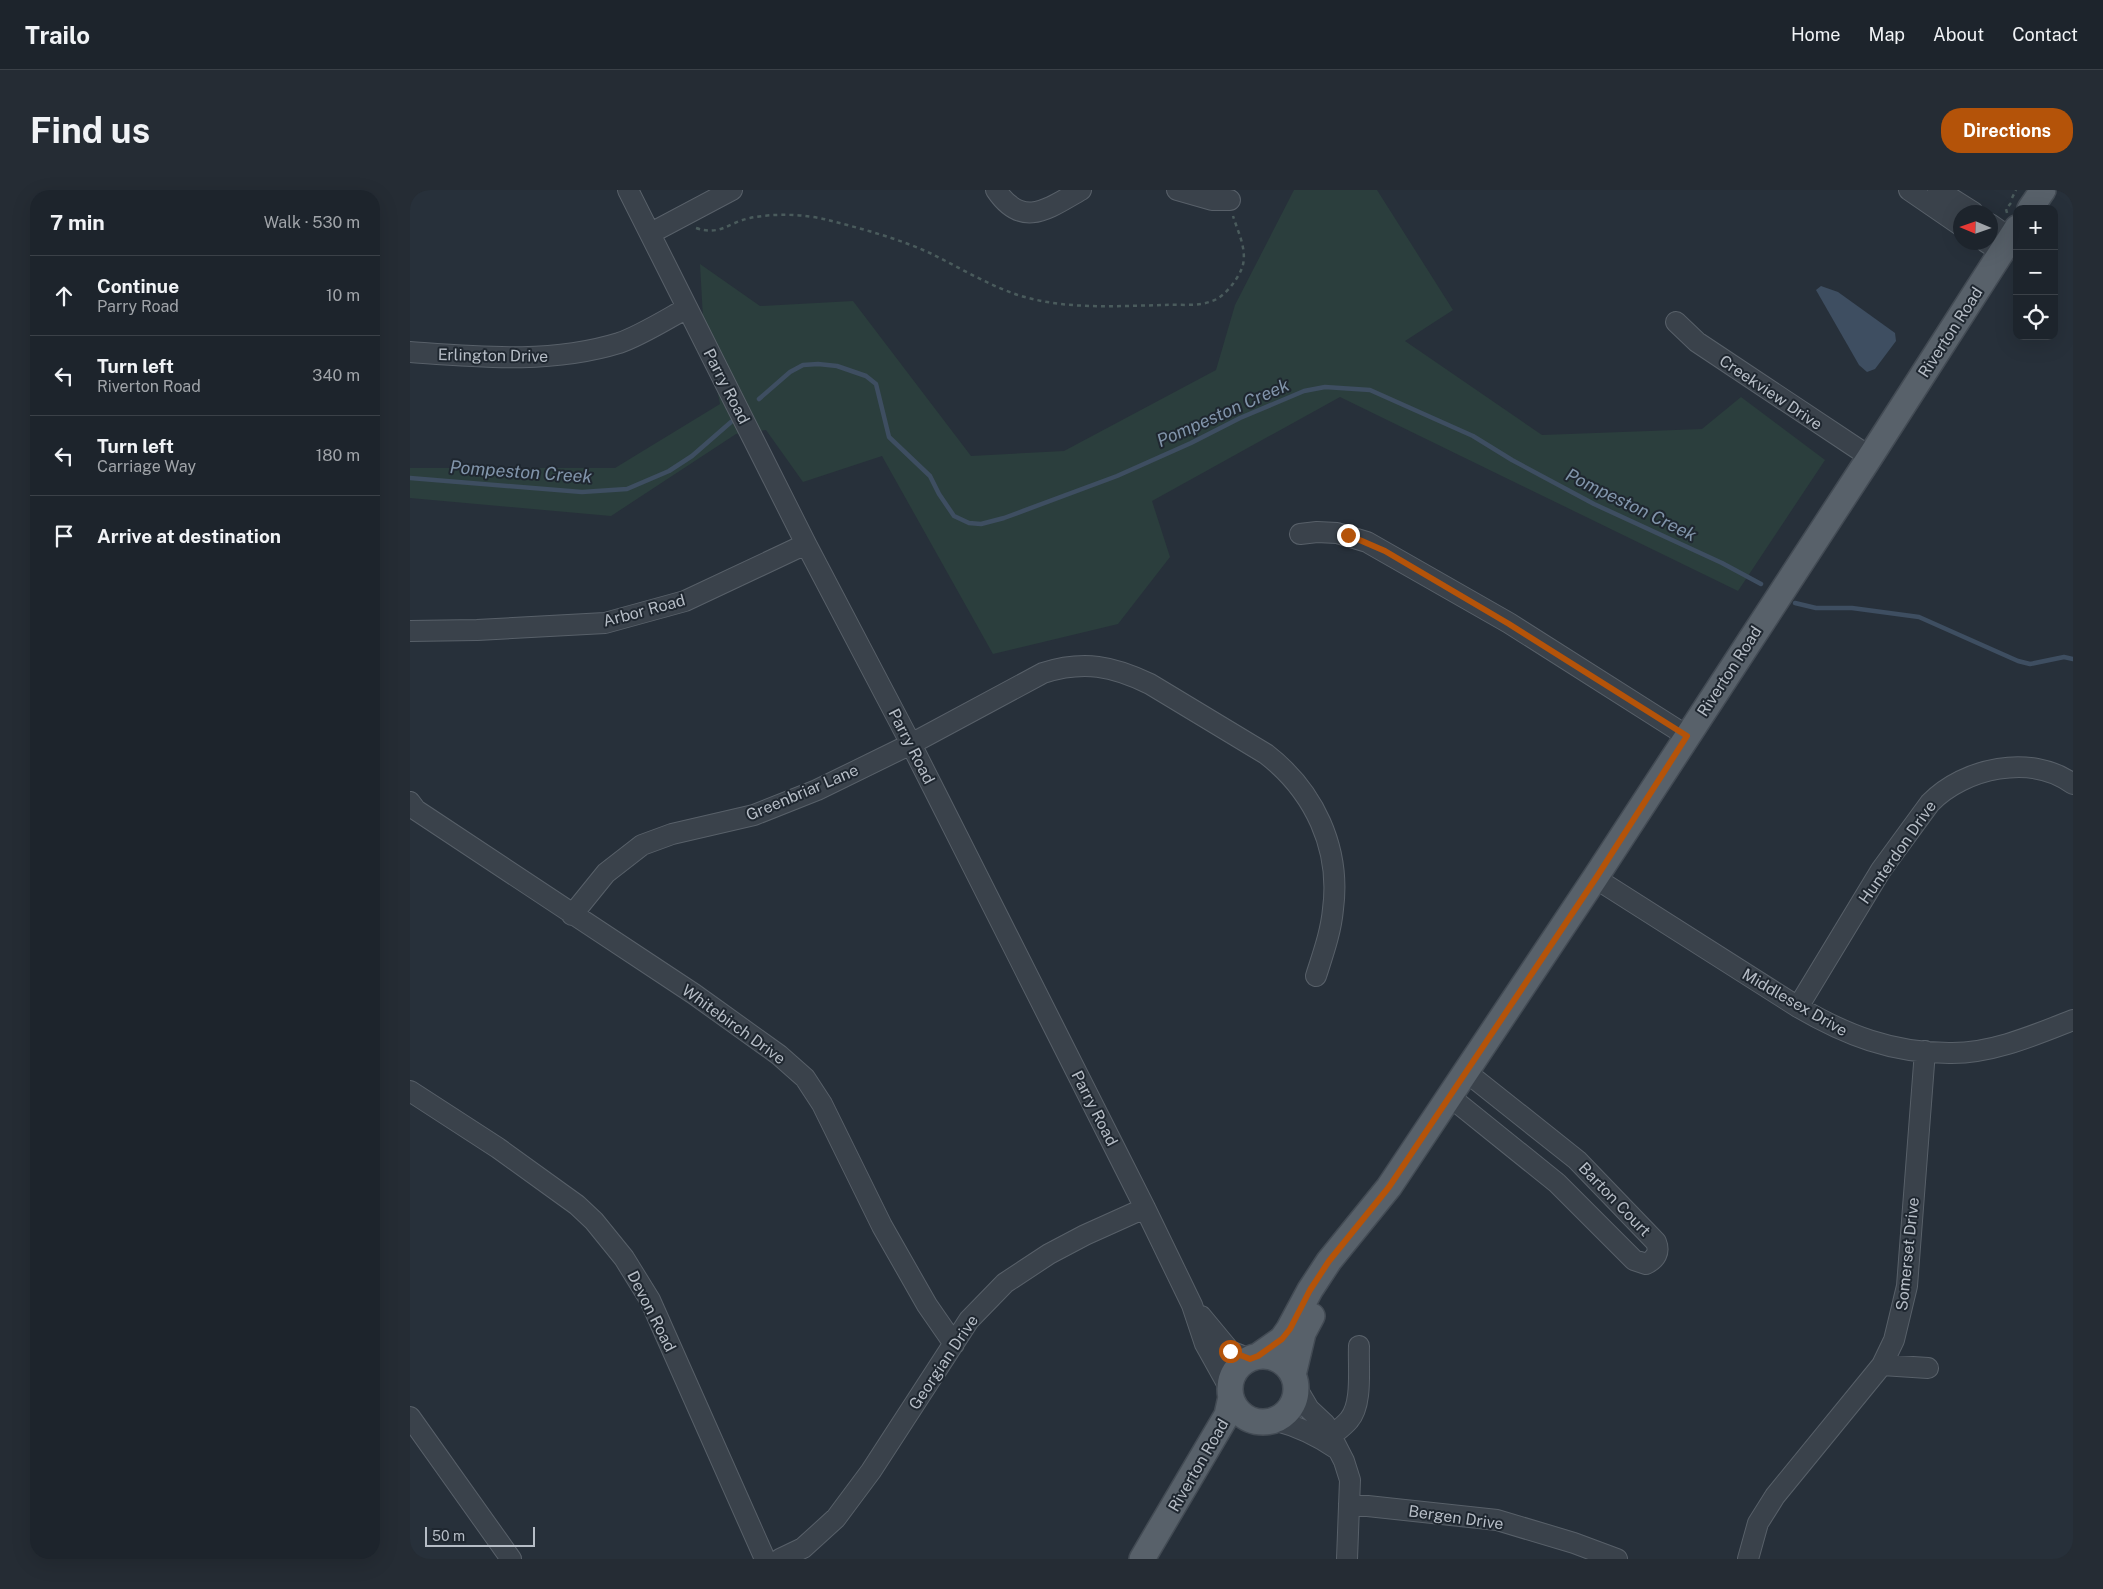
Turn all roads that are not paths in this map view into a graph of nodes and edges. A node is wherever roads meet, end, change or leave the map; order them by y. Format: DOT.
graph roads {
  1 [pos="628,190"];
  2 [pos="732,190"];
  3 [pos="996,190"];
  4 [pos="1081,190"];
  5 [pos="1177,190"];
  6 [pos="1909,190"];
  7 [pos="1938,190"];
  8 [pos="2043,190"];
  9 [pos="1230,200"];
  10 [pos="1962,205"];
  11 [pos="2033,205"];
  12 [pos="1953,220"];
  13 [pos="651,233"];
  14 [pos="2001,237"];
  15 [pos="687,308"];
  16 [pos="1676,322"];
  17 [pos="410,352"];
  18 [pos="1870,457"];
  19 [pos="1300,534"];
  20 [pos="806,544"];
  21 [pos="410,631"];
  22 [pos="1687,736"];
  23 [pos="911,744"];
  24 [pos="2073,784"];
  25 [pos="410,802"];
  26 [pos="1596,878"];
  27 [pos="572,915"];
  28 [pos="1316,976"];
  29 [pos="1798,1007"];
  30 [pos="2073,1020"];
  31 [pos="1925,1051"];
  32 [pos="1465,1071"];
  33 [pos="410,1091"];
  34 [pos="1449,1096"];
  35 [pos="1576,1160"];
  36 [pos="1557,1183"];
  37 [pos="1389,1187"];
  38 [pos="1145,1208"];
  39 [pos="1192,1304"];
  40 [pos="954,1344"];
  41 [pos="1359,1346"];
  42 [pos="1254,1358"];
  43 [pos="1882,1365"];
  44 [pos="1928,1368"];
  45 [pos="1294,1381"];
  46 [pos="1231,1393"];
  47 [pos="410,1418"];
  48 [pos="1266,1421"];
  49 [pos="1335,1443"];
  50 [pos="1349,1504"];
  51 [pos="1160,1531"];
  52 [pos="511,1559"];
  53 [pos="765,1559"];
  54 [pos="780,1559"];
  55 [pos="1142,1559"];
  56 [pos="1347,1559"];
  57 [pos="1617,1559"];
  58 [pos="1748,1559"];
  1 -- 13 [label="street, Parry Road"];
  2 -- 13 [label="street"];
  3 -- 4 [label="street"];
  5 -- 9 [label="street"];
  6 -- 12 [label="street"];
  7 -- 10 [label="street"];
  8 -- 11 [label="main road"];
  13 -- 15 [label="street, Parry Road"];
  14 -- 18 [label="main road, Riverton Road"];
  15 -- 17 [label="street, Erlington Drive"];
  15 -- 20 [label="street, Parry Road"];
  16 -- 18 [label="street, Creekview Drive"];
  18 -- 22 [label="main road, Riverton Road"];
  19 -- 22 [label="street"];
  20 -- 21 [label="street, Arbor Road"];
  20 -- 23 [label="street, Parry Road"];
  22 -- 26 [label="main road, Riverton Road"];
  23 -- 27 [label="street, Greenbriar Lane"];
  23 -- 28 [label="street, Greenbriar Lane"];
  23 -- 38 [label="street, Parry Road"];
  24 -- 29 [label="street, Hunterdon Drive"];
  25 -- 27 [label="street, Whitebirch Drive"];
  26 -- 29 [label="street, Middlesex Drive"];
  26 -- 32 [label="main road, Riverton Road"];
  27 -- 40 [label="street, Whitebirch Drive"];
  29 -- 31 [label="street, Middlesex Drive"];
  30 -- 31 [label="street, Middlesex Drive"];
  31 -- 43 [label="street, Somerset Drive"];
  32 -- 34 [label="main road, Riverton Road"];
  32 -- 35 [label="street, Barton Court"];
  33 -- 53 [label="street, Devon Road"];
  34 -- 36 [label="street, Barton Court"];
  34 -- 37 [label="main road, Riverton Road"];
  35 -- 36 [label="street"];
  35 -- 36 [label="street, Barton Court"];
  37 -- 42 [label="main road, Riverton Road"];
  37 -- 45 [label="main road, Riverton Road"];
  38 -- 39 [label="street, Parry Road"];
  38 -- 40 [label="street, Georgian Drive"];
  39 -- 42 [label="street, Parry Road"];
  39 -- 46 [label="street, Parry Road"];
  40 -- 54 [label="street, Georgian Drive"];
  41 -- 49 [label="street"];
  42 -- 45 [label="main road"];
  42 -- 46 [label="main road"];
  43 -- 44 [label="street"];
  43 -- 58 [label="street, Somerset Drive"];
  45 -- 48 [label="main road"];
  45 -- 49 [label="street"];
  46 -- 48 [label="main road"];
  46 -- 51 [label="main road, Riverton Road"];
  47 -- 52 [label="street"];
  48 -- 49 [label="street"];
  48 -- 51 [label="main road, Riverton Road"];
  49 -- 50 [label="street"];
  50 -- 56 [label="street"];
  50 -- 57 [label="street, Bergen Drive"];
  51 -- 55 [label="main road, Riverton Road"];
}
